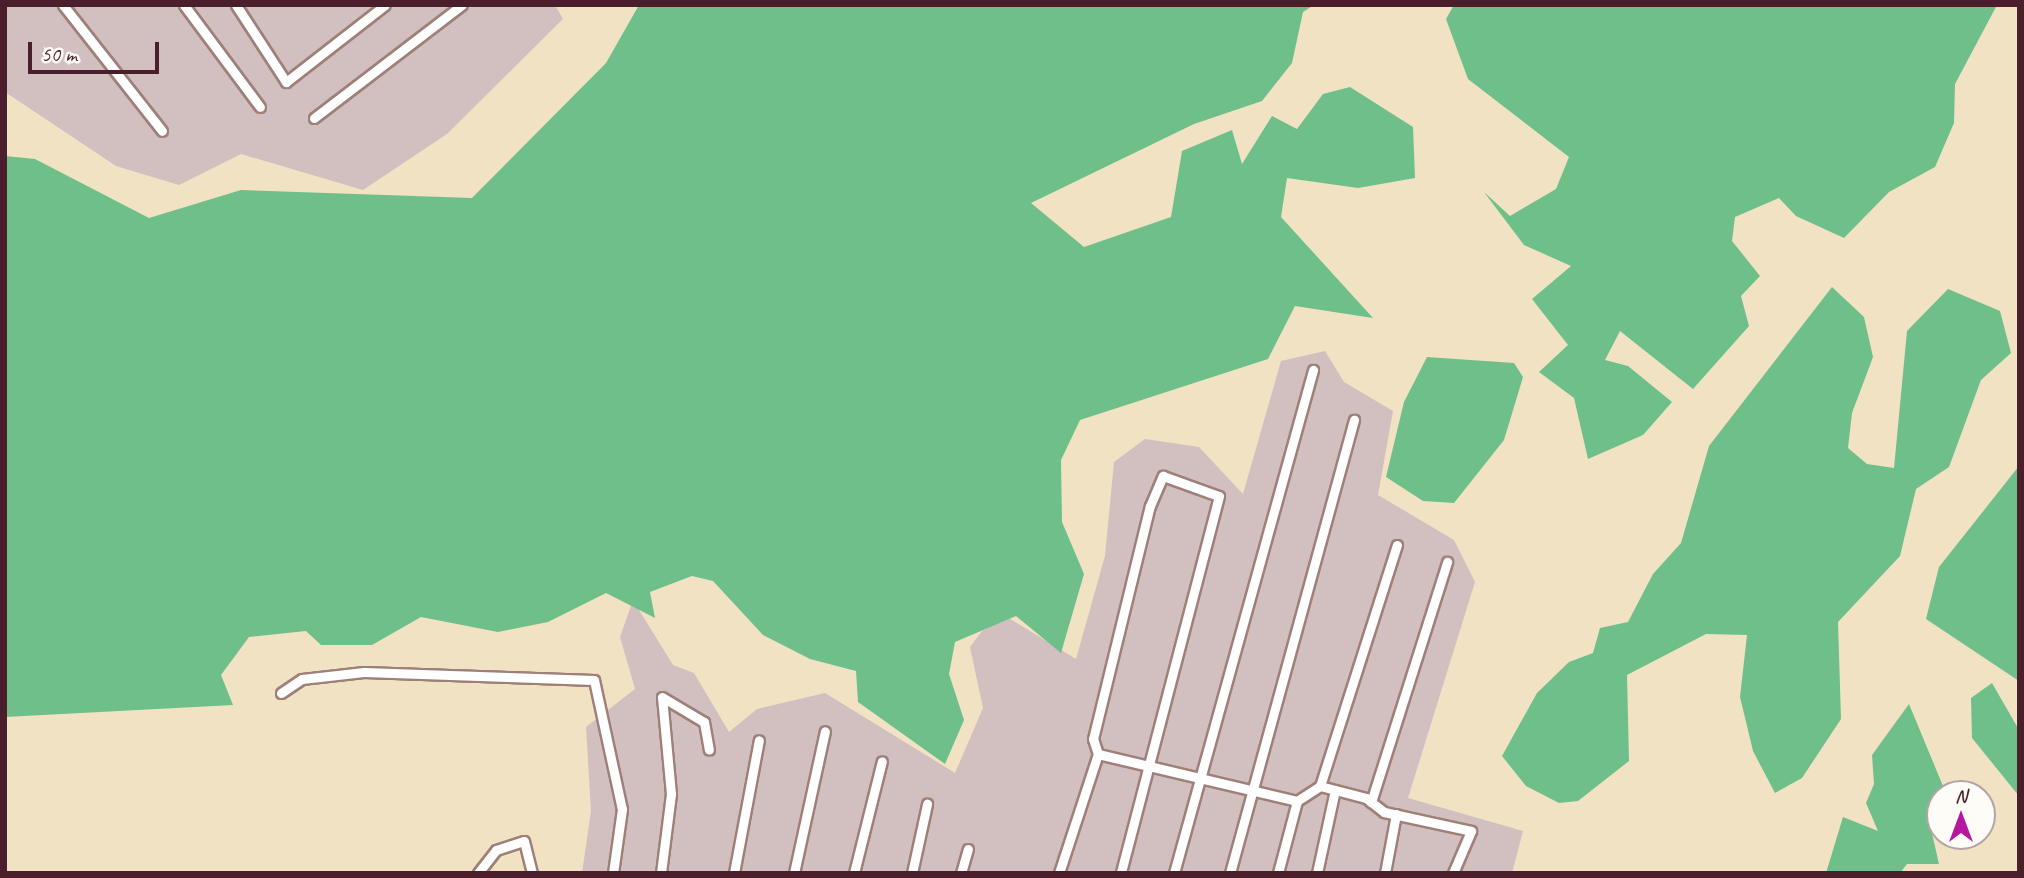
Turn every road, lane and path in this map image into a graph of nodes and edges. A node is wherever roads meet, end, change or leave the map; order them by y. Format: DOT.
graph roads {
  1 [pos="63,5"];
  2 [pos="184,5"];
  3 [pos="236,5"];
  4 [pos="385,5"];
  5 [pos="462,5"];
  6 [pos="260,107"];
  7 [pos="314,118"];
  8 [pos="162,131"];
  9 [pos="1313,370"];
  10 [pos="1354,420"];
  11 [pos="1398,545"];
  12 [pos="1447,562"];
  13 [pos="281,693"];
  14 [pos="825,731"];
  15 [pos="759,740"];
  16 [pos="709,750"];
  17 [pos="1098,754"];
  18 [pos="882,761"];
  19 [pos="1150,767"];
  20 [pos="1199,780"];
  21 [pos="1320,786"];
  22 [pos="1335,790"];
  23 [pos="1252,791"];
  24 [pos="1297,801"];
  25 [pos="1371,802"];
  26 [pos="927,804"];
  27 [pos="1396,814"];
  28 [pos="968,849"];
  29 [pos="478,873"];
  30 [pos="532,873"];
  31 [pos="613,873"];
  32 [pos="661,873"];
  33 [pos="734,873"];
  34 [pos="794,873"];
  35 [pos="854,873"];
  36 [pos="912,873"];
  37 [pos="961,873"];
  38 [pos="1059,873"];
  39 [pos="1121,873"];
  40 [pos="1174,873"];
  41 [pos="1230,873"];
  42 [pos="1278,873"];
  43 [pos="1317,873"];
  44 [pos="1384,873"];
  45 [pos="1453,873"];
  1 -- 8 [label="lane"];
  2 -- 6 [label="lane"];
  3 -- 4 [label="lane"];
  5 -- 7 [label="lane"];
  9 -- 20 [label="lane"];
  10 -- 23 [label="lane"];
  11 -- 21 [label="lane"];
  12 -- 25 [label="lane"];
  13 -- 31 [label="lane"];
  14 -- 34 [label="lane"];
  15 -- 33 [label="lane"];
  16 -- 32 [label="lane"];
  17 -- 19 [label="lane"];
  17 -- 19 [label="lane"];
  17 -- 38 [label="lane"];
  18 -- 35 [label="lane"];
  19 -- 20 [label="lane"];
  19 -- 39 [label="lane"];
  20 -- 23 [label="lane"];
  20 -- 40 [label="lane"];
  21 -- 22 [label="lane"];
  21 -- 24 [label="lane"];
  22 -- 25 [label="lane"];
  22 -- 43 [label="lane"];
  23 -- 24 [label="lane"];
  23 -- 41 [label="lane"];
  24 -- 42 [label="lane"];
  25 -- 27 [label="lane"];
  26 -- 36 [label="lane"];
  27 -- 44 [label="lane"];
  27 -- 45 [label="lane"];
  28 -- 37 [label="lane"];
  29 -- 30 [label="lane"];
}
